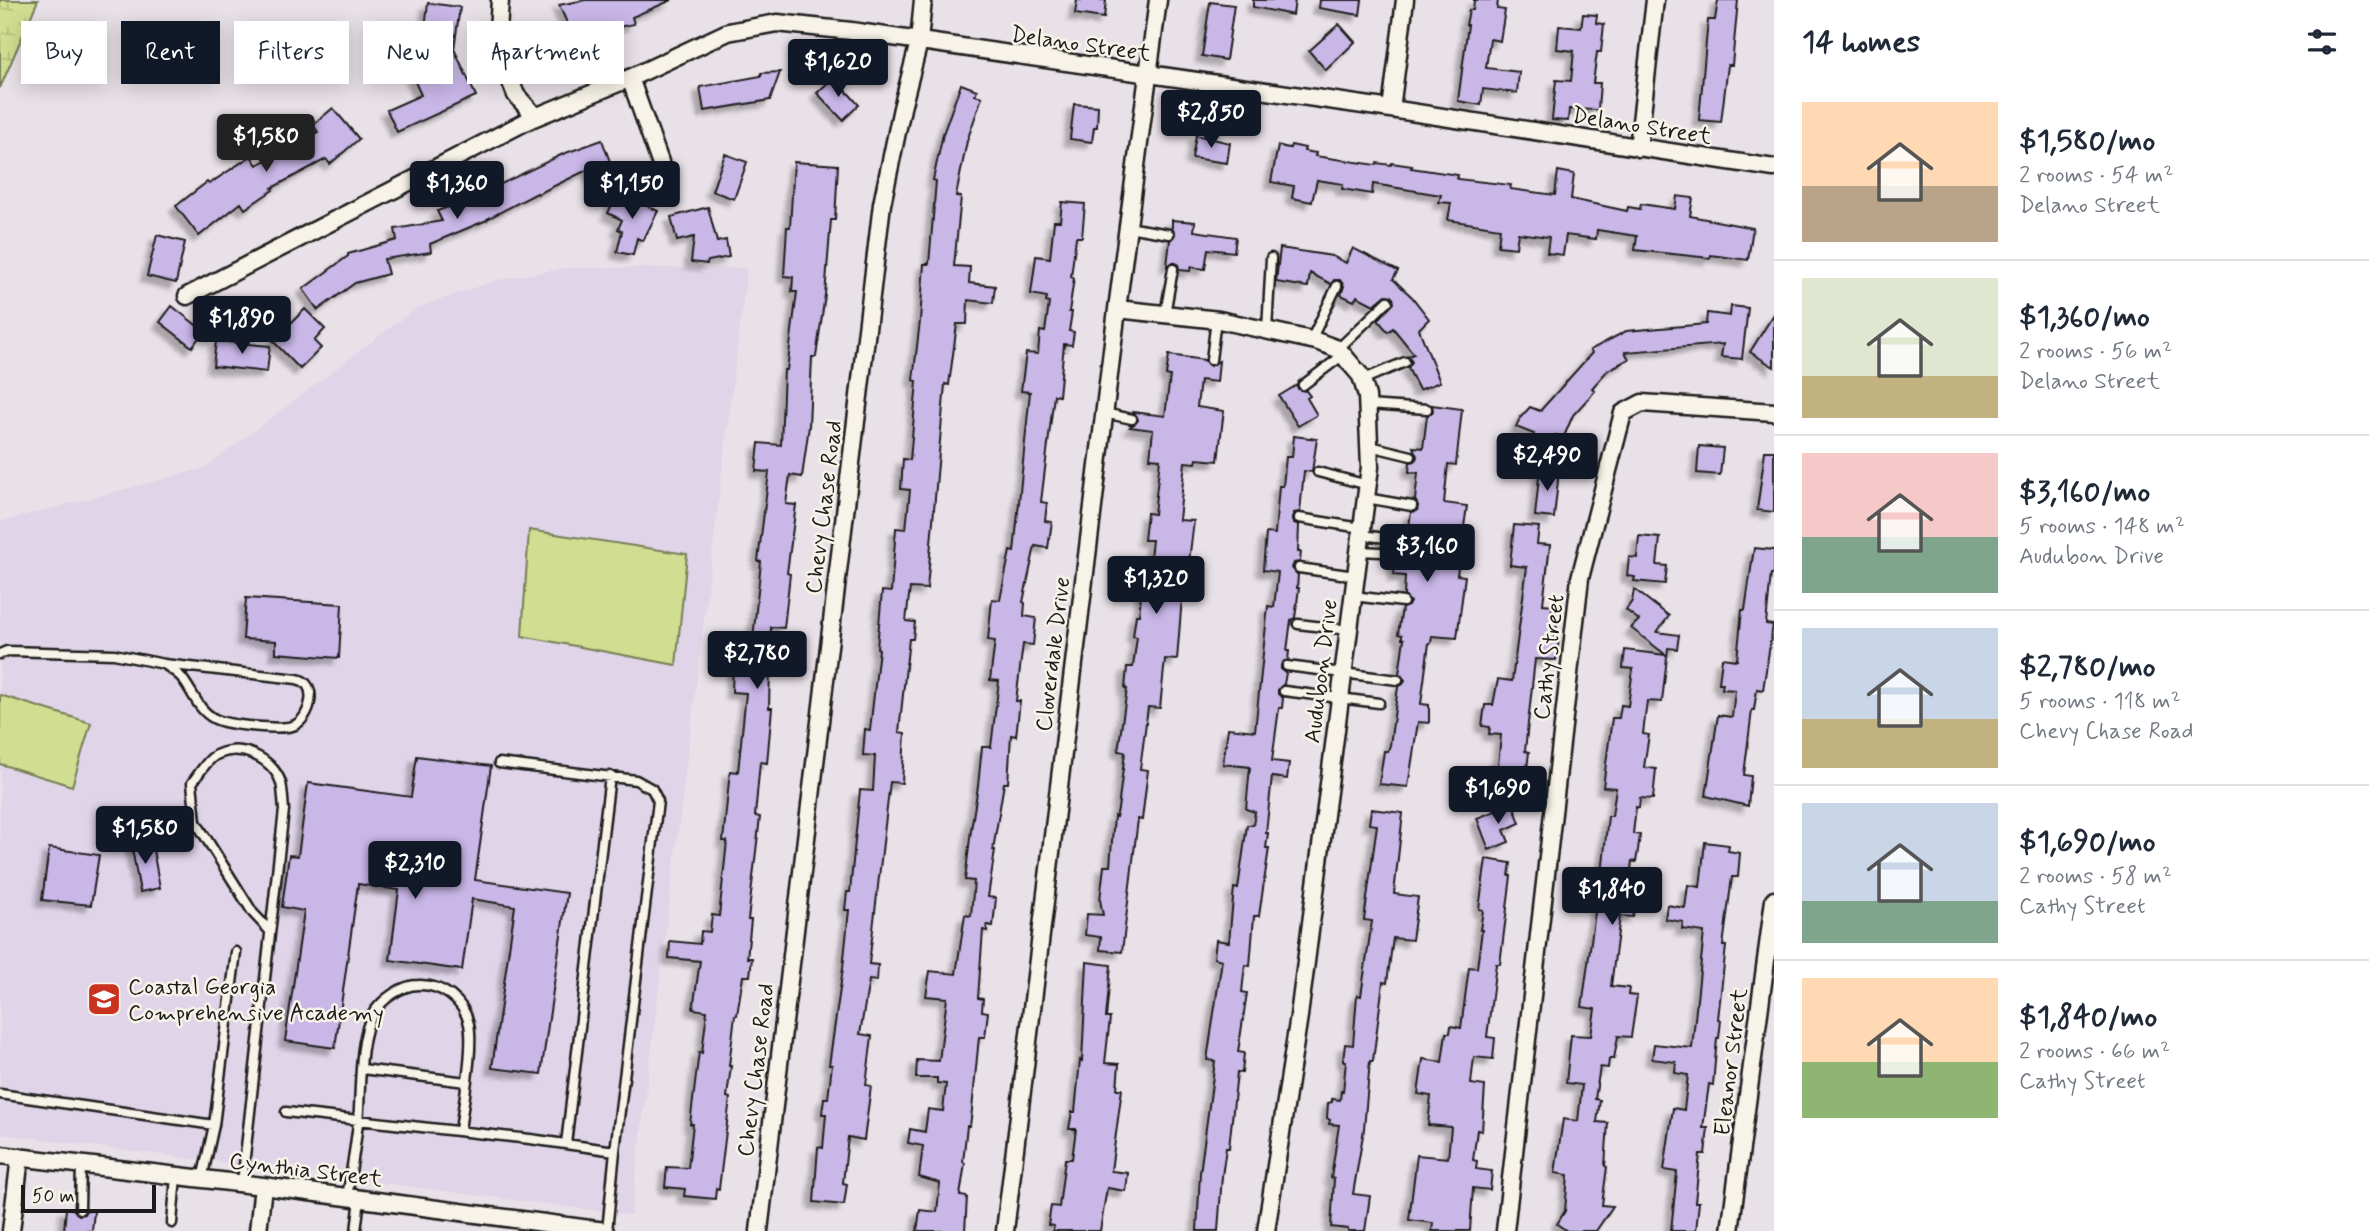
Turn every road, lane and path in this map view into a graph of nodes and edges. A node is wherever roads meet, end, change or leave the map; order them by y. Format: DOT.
graph roads {
  1 [pos="500,0"];
  2 [pos="923,0"];
  3 [pos="1158,0"];
  4 [pos="1405,0"];
  5 [pos="1655,0"];
  6 [pos="919,42"];
  7 [pos="1149,76"];
  8 [pos="629,78"];
  9 [pos="1391,109"];
  10 [pos="533,118"];
  11 [pos="1638,148"];
  12 [pos="660,162"];
  13 [pos="1774,168"];
  14 [pos="1128,227"];
  15 [pos="1169,234"];
  16 [pos="1271,258"];
  17 [pos="1173,269"];
  18 [pos="1337,286"];
  19 [pos="187,296"];
  20 [pos="1388,301"];
  21 [pos="1117,309"];
  22 [pos="1165,314"];
  23 [pos="1216,319"];
  24 [pos="1267,330"];
  25 [pos="1311,340"];
  26 [pos="1340,352"];
  27 [pos="1212,360"];
  28 [pos="1405,362"];
  29 [pos="1362,380"];
  30 [pos="1303,385"];
  31 [pos="1368,405"];
  32 [pos="1427,409"];
  33 [pos="1774,412"];
  34 [pos="1104,413"];
  35 [pos="1132,419"];
  36 [pos="1370,446"];
  37 [pos="1411,456"];
  38 [pos="1318,472"];
  39 [pos="1367,492"];
  40 [pos="1412,506"];
  41 [pos="1299,518"];
  42 [pos="1360,538"];
  43 [pos="1411,541"];
  44 [pos="1403,553"];
  45 [pos="1299,568"];
  46 [pos="1355,576"];
  47 [pos="1353,596"];
  48 [pos="1403,602"];
  49 [pos="1298,624"];
  50 [pos="1349,630"];
  51 [pos="0,654"];
  52 [pos="164,664"];
  53 [pos="1287,666"];
  54 [pos="1343,673"];
  55 [pos="1398,680"];
  56 [pos="1284,691"];
  57 [pos="1340,696"];
  58 [pos="1379,703"];
  59 [pos="499,763"];
  60 [pos="610,776"];
  61 [pos="1774,900"];
  62 [pos="269,930"];
  63 [pos="236,952"];
  64 [pos="362,1069"];
  65 [pos="466,1082"];
  66 [pos="0,1094"];
  67 [pos="286,1112"];
  68 [pos="358,1120"];
  69 [pos="214,1125"];
  70 [pos="460,1131"];
  71 [pos="566,1144"];
  72 [pos="615,1151"];
  73 [pos="0,1155"];
  74 [pos="20,1157"];
  75 [pos="81,1164"];
  76 [pos="176,1176"];
  77 [pos="202,1179"];
  78 [pos="242,1183"];
  79 [pos="264,1186"];
  80 [pos="353,1198"];
  81 [pos="80,1209"];
  82 [pos="172,1223"];
  83 [pos="511,1225"];
  84 [pos="11,1231"];
  85 [pos="258,1231"];
  86 [pos="356,1231"];
  87 [pos="606,1231"];
  88 [pos="759,1231"];
  89 [pos="1005,1231"];
  90 [pos="1266,1231"];
  91 [pos="1506,1231"];
  92 [pos="1730,1231"];
  1 -- 10 [label="street"];
  2 -- 6 [label="street, Chevy Chase Road"];
  3 -- 7 [label="street, Cloverdale Drive"];
  4 -- 9 [label="street"];
  5 -- 11 [label="street"];
  6 -- 7 [label="street, Delano Street"];
  6 -- 8 [label="street, Delano Street"];
  6 -- 88 [label="street, Chevy Chase Road"];
  7 -- 9 [label="street, Delano Street"];
  7 -- 14 [label="street, Cloverdale Drive"];
  8 -- 10 [label="street, Delano Street"];
  8 -- 12 [label="street"];
  9 -- 11 [label="street, Delano Street"];
  10 -- 19 [label="street, Delano Street"];
  11 -- 13 [label="street, Delano Street"];
  14 -- 15 [label="lane"];
  14 -- 21 [label="street, Cloverdale Drive"];
  16 -- 24 [label="lane"];
  17 -- 22 [label="lane"];
  18 -- 25 [label="lane"];
  20 -- 26 [label="lane"];
  21 -- 22 [label="street"];
  21 -- 34 [label="street, Cloverdale Drive"];
  22 -- 23 [label="street"];
  23 -- 24 [label="street"];
  23 -- 27 [label="lane"];
  24 -- 25 [label="street"];
  25 -- 26 [label="street"];
  26 -- 29 [label="street, Audubon Drive"];
  26 -- 30 [label="lane"];
  28 -- 29 [label="lane"];
  29 -- 31 [label="street, Audubon Drive"];
  31 -- 32 [label="lane"];
  31 -- 36 [label="street, Audubon Drive"];
  33 -- 91 [label="street, Cathy Street"];
  34 -- 35 [label="lane"];
  34 -- 89 [label="street, Cloverdale Drive"];
  36 -- 37 [label="lane"];
  36 -- 39 [label="street, Audubon Drive"];
  38 -- 39 [label="lane"];
  39 -- 40 [label="lane"];
  39 -- 42 [label="street, Audubon Drive"];
  41 -- 42 [label="lane"];
  42 -- 43 [label="lane"];
  42 -- 44 [label="lane"];
  42 -- 46 [label="street, Audubon Drive"];
  45 -- 46 [label="lane"];
  46 -- 47 [label="street, Audubon Drive"];
  47 -- 48 [label="lane"];
  47 -- 50 [label="street, Audubon Drive"];
  49 -- 50 [label="lane"];
  50 -- 54 [label="street, Audubon Drive"];
  51 -- 52 [label="lane"];
  52 -- 52 [label="lane"];
  53 -- 54 [label="lane"];
  54 -- 55 [label="lane"];
  54 -- 57 [label="street, Audubon Drive"];
  56 -- 57 [label="lane"];
  57 -- 58 [label="lane"];
  57 -- 90 [label="street, Audubon Drive"];
  59 -- 60 [label="lane"];
  60 -- 71 [label="lane"];
  60 -- 72 [label="lane"];
  61 -- 92 [label="street, Eleanor Street"];
  62 -- 62 [label="lane"];
  62 -- 78 [label="lane"];
  63 -- 69 [label="lane"];
  64 -- 65 [label="lane"];
  64 -- 65 [label="lane"];
  64 -- 68 [label="lane"];
  65 -- 70 [label="lane"];
  66 -- 69 [label="lane"];
  67 -- 68 [label="lane"];
  68 -- 70 [label="lane"];
  68 -- 80 [label="lane"];
  69 -- 77 [label="lane"];
  70 -- 71 [label="lane"];
  71 -- 72 [label="lane"];
  72 -- 87 [label="lane"];
  73 -- 74 [label="street, Cynthia Street"];
  74 -- 75 [label="street, Cynthia Street"];
  74 -- 84 [label="street"];
  75 -- 76 [label="street, Cynthia Street"];
  75 -- 81 [label="lane"];
  76 -- 77 [label="street, Cynthia Street"];
  76 -- 82 [label="lane"];
  77 -- 78 [label="street, Cynthia Street"];
  78 -- 79 [label="street, Cynthia Street"];
  79 -- 80 [label="street, Cynthia Street"];
  79 -- 85 [label="street"];
  80 -- 83 [label="street, Cynthia Street"];
  80 -- 86 [label="lane"];
  83 -- 87 [label="street, Cynthia Street"];
}
